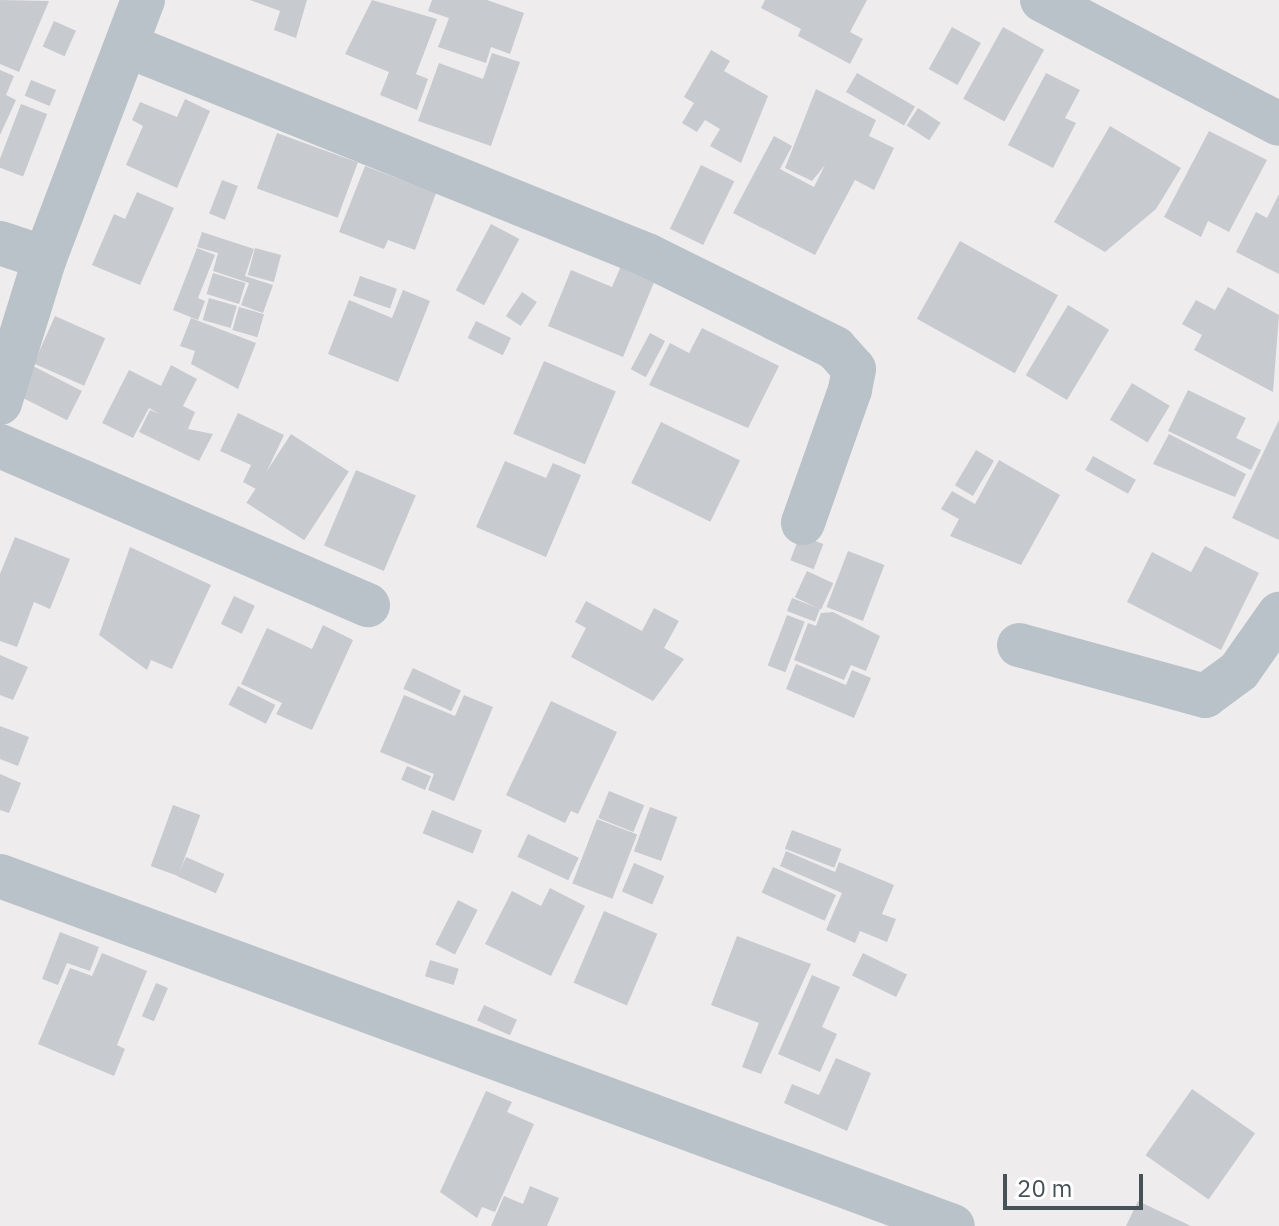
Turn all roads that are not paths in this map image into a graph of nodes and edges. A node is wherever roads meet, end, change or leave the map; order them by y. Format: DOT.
graph roads {
  1 [pos="143,0"];
  2 [pos="1042,0"];
  3 [pos="128,46"];
  4 [pos="1279,124"];
  5 [pos="0,243"];
  6 [pos="45,258"];
  7 [pos="0,403"];
  8 [pos="0,446"];
  9 [pos="803,523"];
  10 [pos="368,605"];
  11 [pos="1279,614"];
  12 [pos="1019,645"];
  13 [pos="0,876"];
  14 [pos="953,1226"];
  1 -- 3 [label="street"];
  2 -- 4 [label="street"];
  3 -- 6 [label="street"];
  3 -- 9 [label="street"];
  5 -- 6 [label="street"];
  6 -- 7 [label="street"];
  8 -- 10 [label="street"];
  11 -- 12 [label="street"];
  13 -- 14 [label="street"];
}
